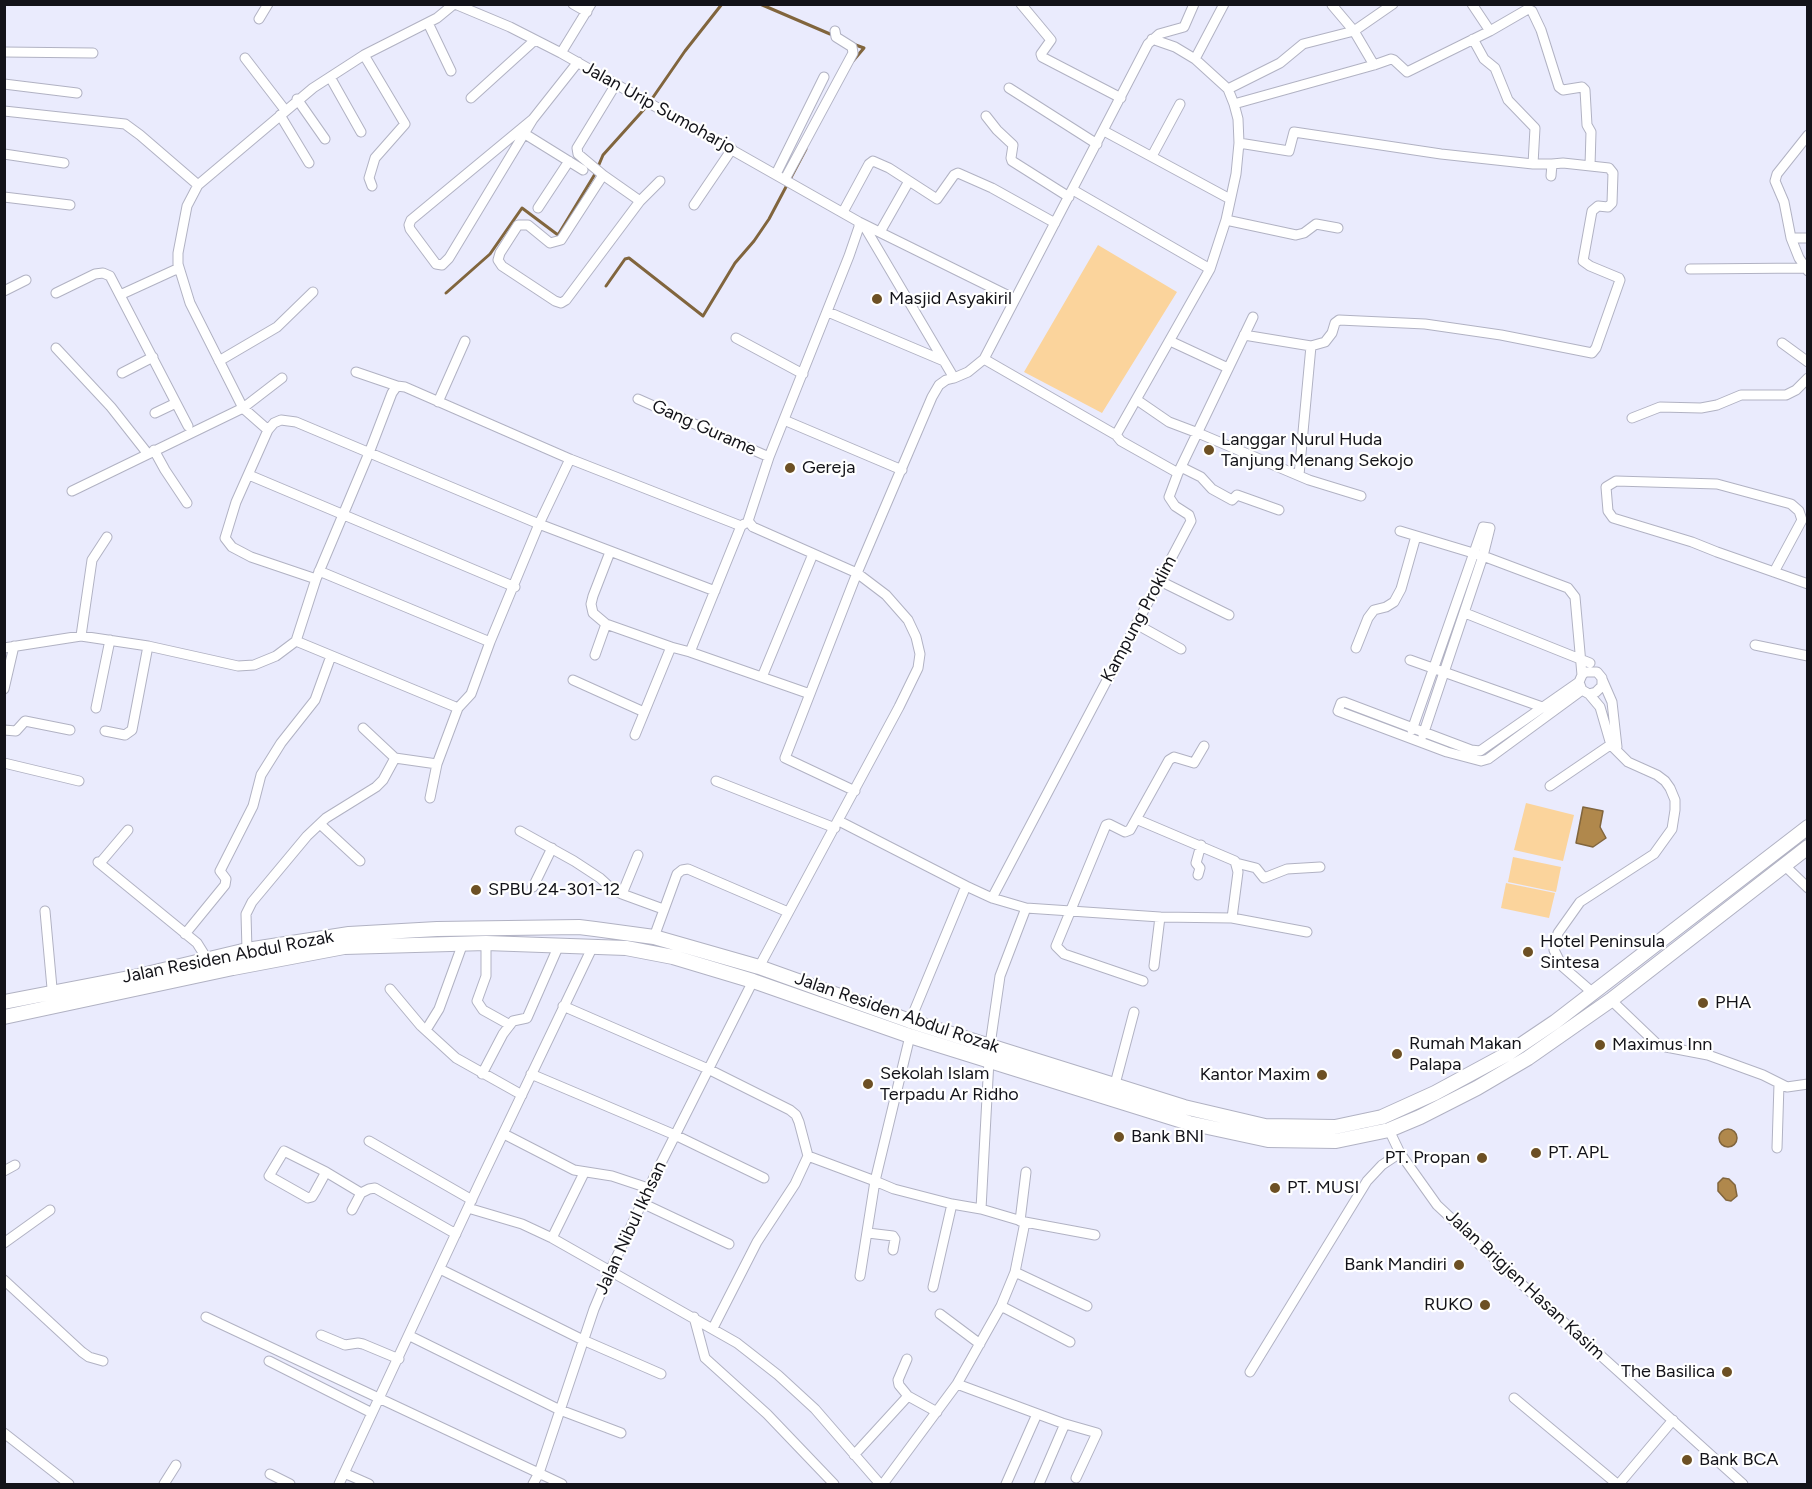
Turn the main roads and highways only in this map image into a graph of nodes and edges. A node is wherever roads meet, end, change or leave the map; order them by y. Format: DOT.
graph roads {
  1 [pos="1808,827"];
  2 [pos="1808,847"];
  3 [pos="51,999"];
  4 [pos="4,1002"];
  5 [pos="4,1017"];
  6 [pos="1382,1117"];
  7 [pos="1389,1130"];
  1 -- 6 [label="highway, Jalan Residen Abdul Rozak"];
  2 -- 7 [label="highway, Jalan Residen Abdul Rozak"];
  3 -- 4 [label="highway, Jalan Residen Abdul Rozak"];
  3 -- 5 [label="highway, Jalan Residen Abdul Rozak"];
  3 -- 6 [label="highway, Jalan Residen Abdul Rozak"];
  3 -- 7 [label="highway, Jalan Residen Abdul Rozak"];
  6 -- 7 [label="highway, Jalan Brigjen Hasan Kasim"];
}
